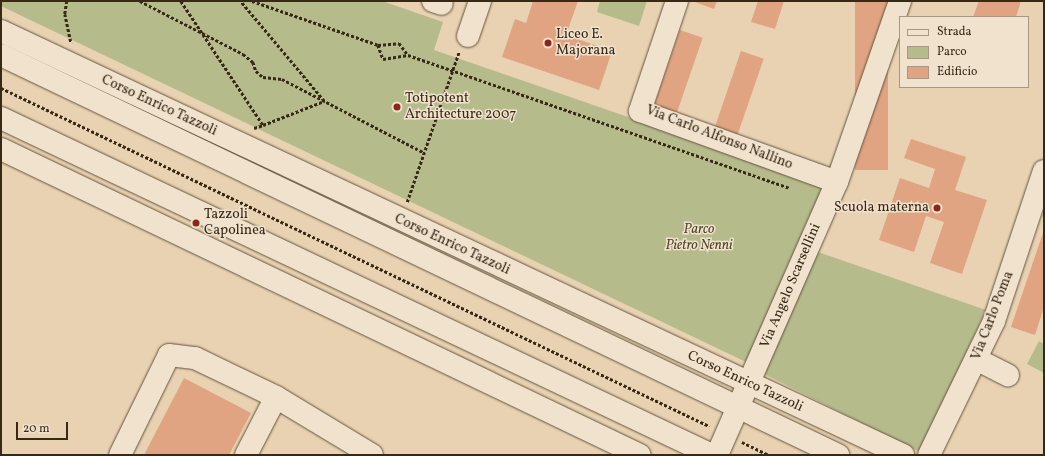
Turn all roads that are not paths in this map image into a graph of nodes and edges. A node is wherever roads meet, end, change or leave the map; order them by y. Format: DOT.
graph roads {
  1 [pos="480,1"];
  2 [pos="677,1"];
  3 [pos="900,1"];
  4 [pos="1,31"];
  5 [pos="468,36"];
  6 [pos="1,55"];
  7 [pos="1,118"];
  8 [pos="1,149"];
  9 [pos="101,165"];
  10 [pos="1044,171"];
  11 [pos="836,182"];
  12 [pos="88,191"];
  13 [pos="976,359"];
  14 [pos="1008,375"];
  15 [pos="749,384"];
  16 [pos="276,398"];
  17 [pos="738,407"];
  18 [pos="120,455"];
  19 [pos="246,455"];
  20 [pos="372,455"];
  21 [pos="640,455"];
  22 [pos="712,455"];
  23 [pos="716,455"];
  24 [pos="838,455"];
  25 [pos="904,455"];
  26 [pos="929,455"];
  1 -- 5 [label="street"];
  2 -- 11 [label="street, Via Carlo Alfonso Nallino"];
  3 -- 11 [label="street, Via Angelo Scarsellini"];
  4 -- 15 [label="street, Corso Enrico Tazzoli"];
  6 -- 17 [label="street, Corso Enrico Tazzoli"];
  7 -- 9 [label="street"];
  8 -- 12 [label="street"];
  9 -- 12 [label="street"];
  9 -- 22 [label="street"];
  10 -- 13 [label="street, Via Carlo Poma"];
  11 -- 15 [label="street, Via Angelo Scarsellini"];
  12 -- 21 [label="street"];
  13 -- 14 [label="street"];
  13 -- 26 [label="street, Via Carlo Poma"];
  15 -- 17 [label="street, Via Angelo Scarsellini"];
  15 -- 25 [label="street, Corso Enrico Tazzoli"];
  16 -- 18 [label="street"];
  16 -- 19 [label="street"];
  16 -- 20 [label="street"];
  17 -- 23 [label="street, Via Angelo Scarsellini"];
  17 -- 24 [label="street, Corso Enrico Tazzoli"];
}
